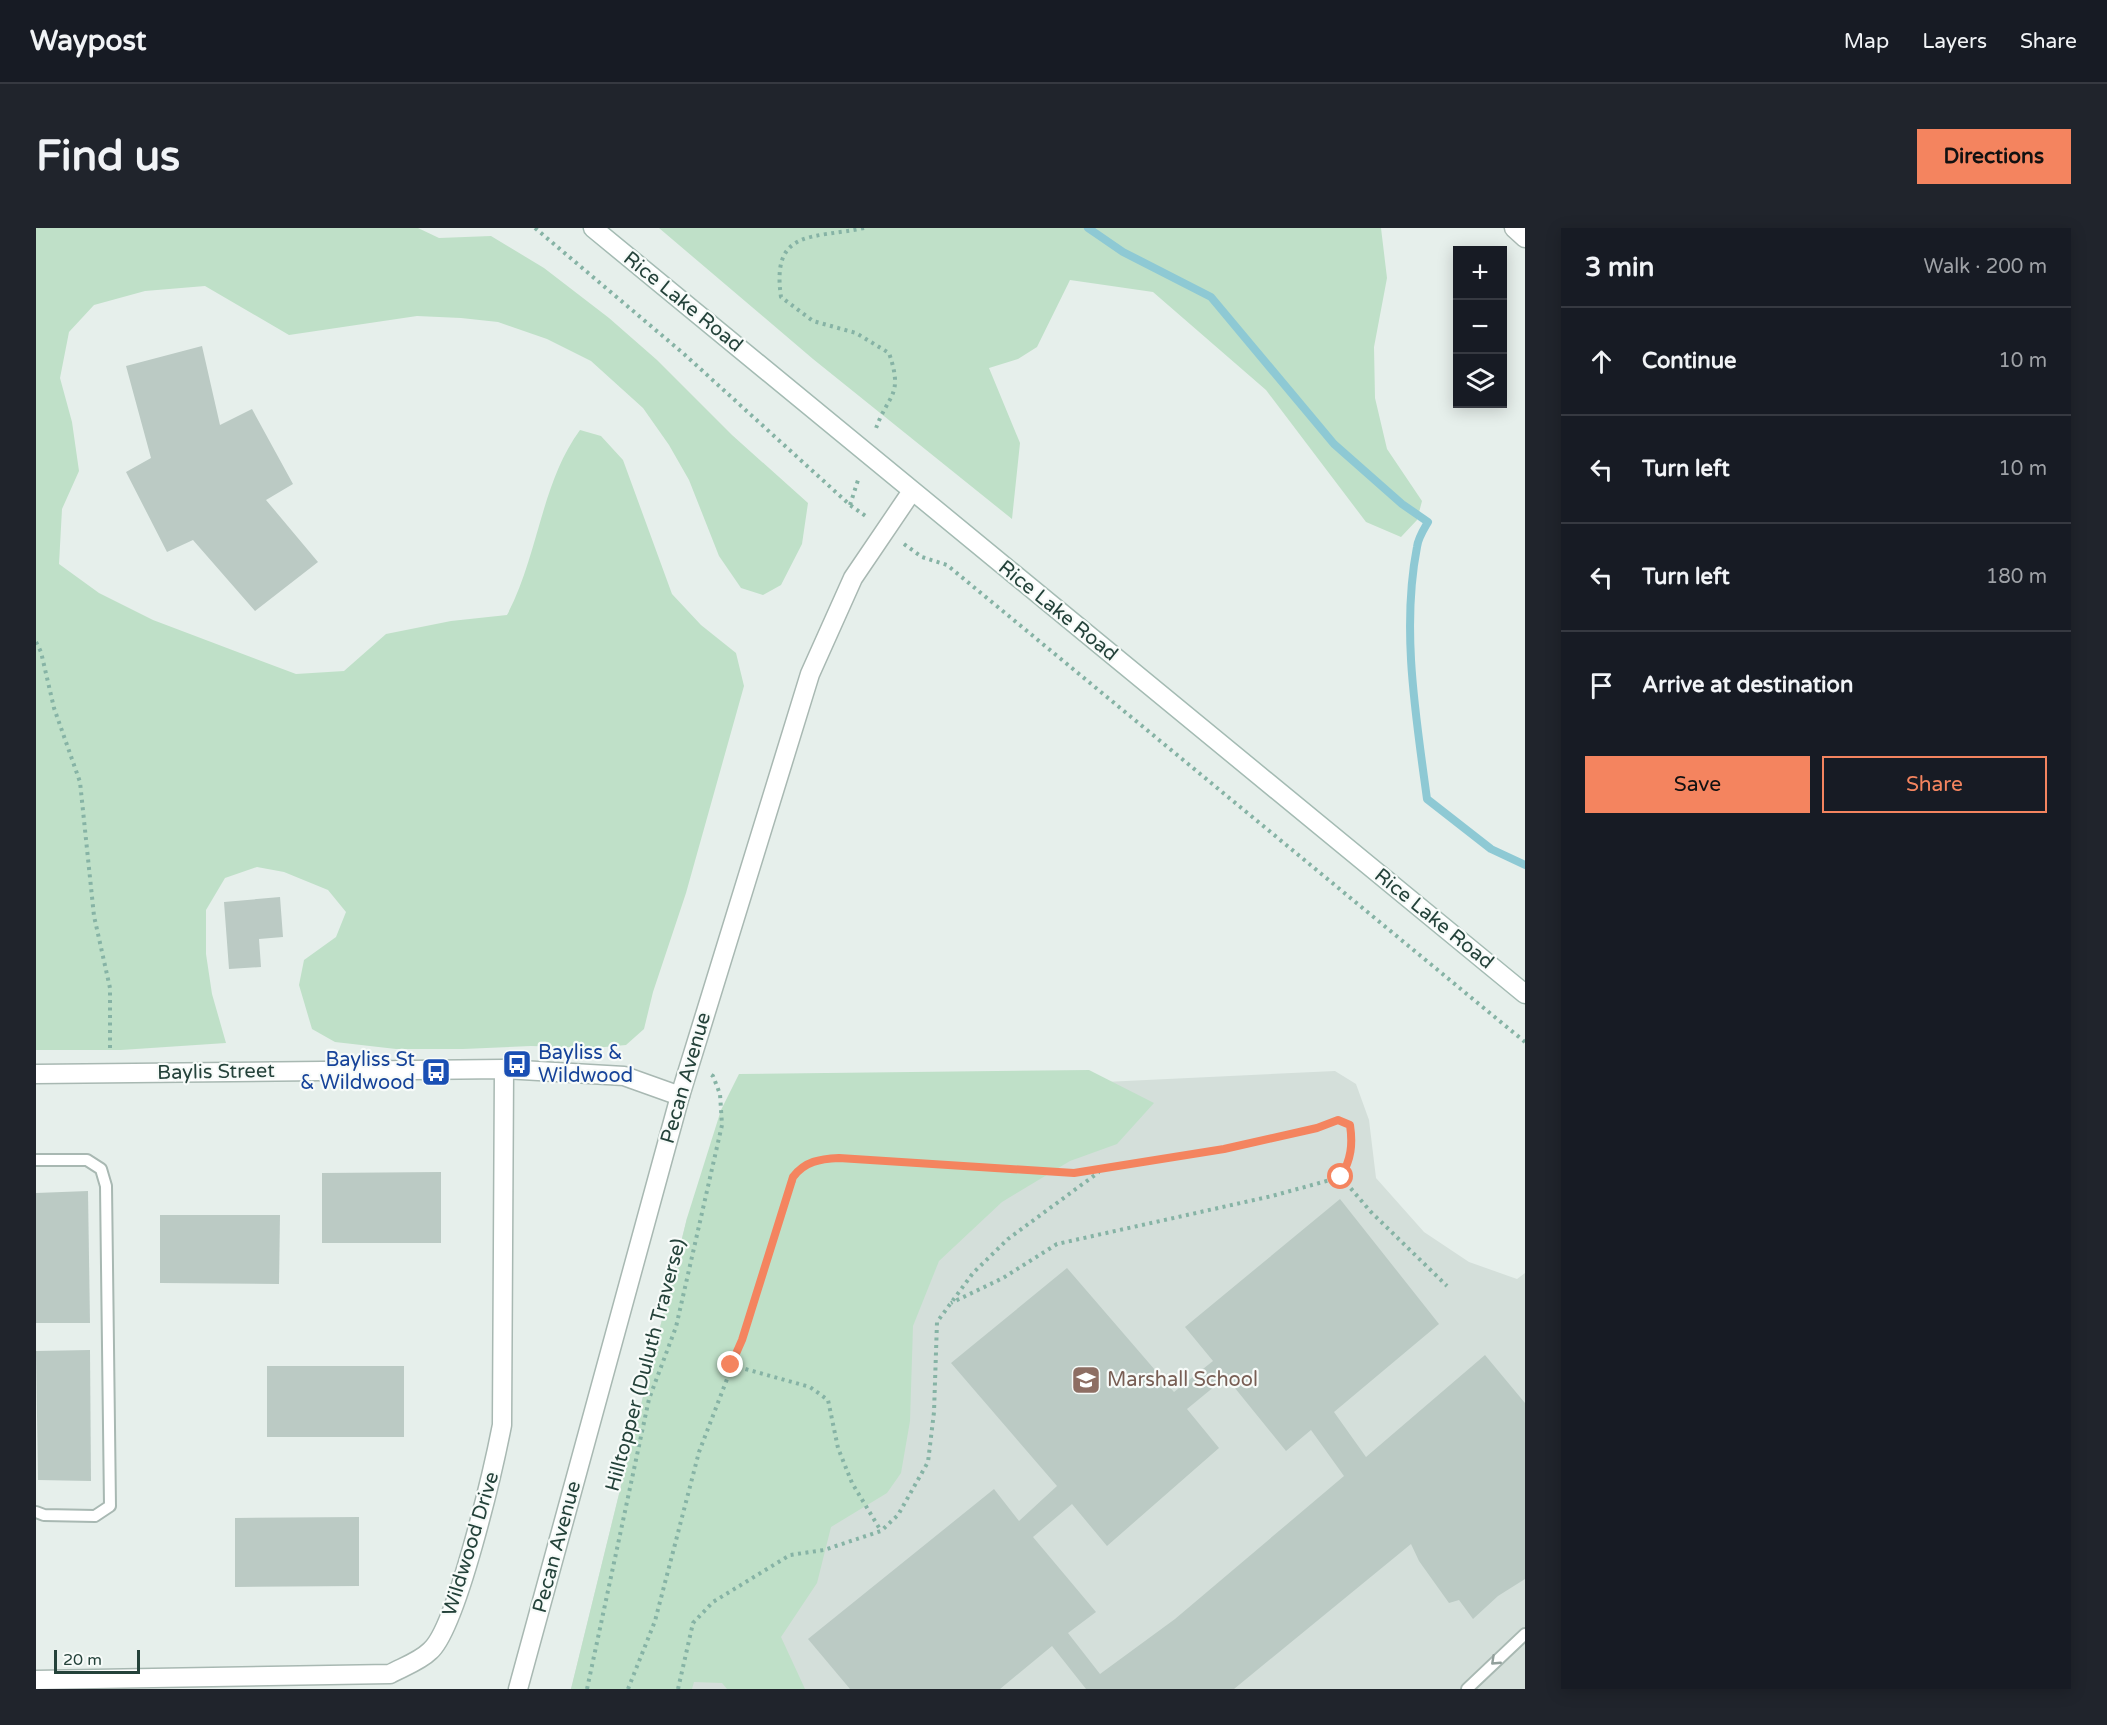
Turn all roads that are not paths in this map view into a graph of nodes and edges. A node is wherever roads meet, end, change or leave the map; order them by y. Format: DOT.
graph roads {
  1 [pos="592,228"];
  2 [pos="1514,228"];
  3 [pos="1525,238"];
  4 [pos="912,491"];
  5 [pos="1525,994"];
  6 [pos="504,1069"];
  7 [pos="36,1074"];
  8 [pos="680,1096"];
  9 [pos="36,1160"];
  10 [pos="36,1512"];
  11 [pos="1525,1634"];
  12 [pos="36,1680"];
  13 [pos="519,1689"];
  14 [pos="1467,1689"];
  1 -- 4 [label="street, Rice Lake Road"];
  2 -- 3 [label="street"];
  4 -- 5 [label="street, Rice Lake Road"];
  4 -- 8 [label="street, Pecan Avenue"];
  6 -- 7 [label="street, Baylis Street"];
  6 -- 8 [label="street, Baylis Street"];
  6 -- 12 [label="street, Wildwood Drive"];
  8 -- 13 [label="street, Pecan Avenue"];
  9 -- 10 [label="lane"];
  11 -- 14 [label="lane, one-way"];
}
